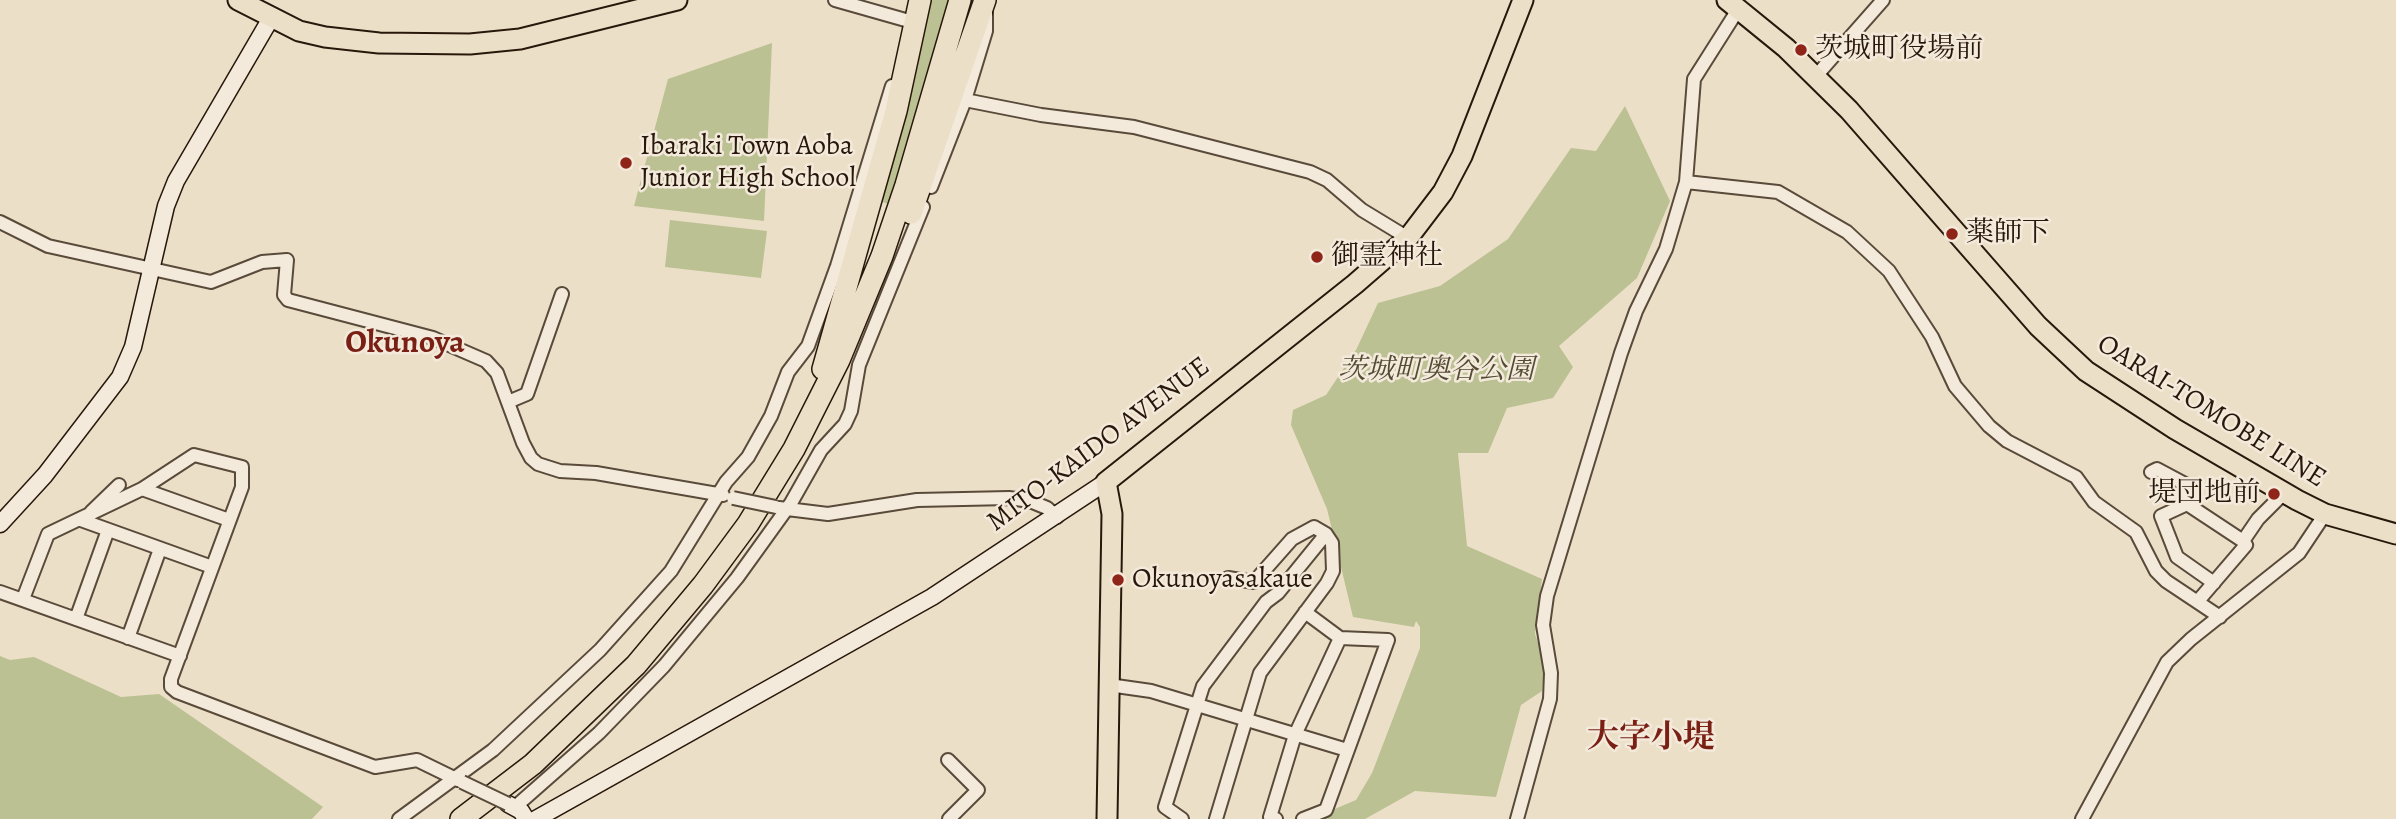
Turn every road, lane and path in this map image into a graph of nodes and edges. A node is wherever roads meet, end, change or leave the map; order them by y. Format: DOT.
graph roads {
  1 [pos="238,0"];
  2 [pos="677,0"];
  3 [pos="835,0"];
  4 [pos="960,0"];
  5 [pos="1523,0"];
  6 [pos="1882,0"];
  7 [pos="985,1"];
  8 [pos="1733,4"];
  9 [pos="916,11"];
  10 [pos="271,18"];
  11 [pos="1816,76"];
  12 [pos="965,100"];
  13 [pos="1686,183"];
  14 [pos="0,222"];
  15 [pos="1408,238"];
  16 [pos="150,269"];
  17 [pos="562,294"];
  18 [pos="826,388"];
  19 [pos="508,402"];
  20 [pos="806,425"];
  21 [pos="2151,472"];
  22 [pos="1106,482"];
  23 [pos="119,485"];
  24 [pos="142,489"];
  25 [pos="2284,493"];
  26 [pos="719,494"];
  27 [pos="2187,504"];
  28 [pos="781,508"];
  29 [pos="2325,514"];
  30 [pos="85,517"];
  31 [pos="1057,517"];
  32 [pos="229,520"];
  33 [pos="0,524"];
  34 [pos="108,530"];
  35 [pos="1326,534"];
  36 [pos="2396,534"];
  37 [pos="2243,541"];
  38 [pos="160,549"];
  39 [pos="212,567"];
  40 [pos="1228,578"];
  41 [pos="2214,583"];
  42 [pos="0,592"];
  43 [pos="23,599"];
  44 [pos="2198,601"];
  45 [pos="1305,611"];
  46 [pos="2220,617"];
  47 [pos="76,619"];
  48 [pos="128,638"];
  49 [pos="1340,638"];
  50 [pos="180,656"];
  51 [pos="1109,685"];
  52 [pos="1195,703"];
  53 [pos="1245,718"];
  54 [pos="1295,735"];
  55 [pos="1347,750"];
  56 [pos="948,760"];
  57 [pos="457,780"];
  58 [pos="516,810"];
  59 [pos="399,819"];
  60 [pos="461,819"];
  61 [pos="536,819"];
  62 [pos="949,819"];
  63 [pos="1107,819"];
  64 [pos="1182,819"];
  65 [pos="1216,819"];
  66 [pos="1276,819"];
  67 [pos="1303,819"];
  68 [pos="1517,819"];
  69 [pos="2082,819"];
  1 -- 10 [label="main road"];
  2 -- 10 [label="main road"];
  3 -- 9 [label="street"];
  4 -- 18 [label="highway"];
  5 -- 15 [label="main road, MITO-KAIDO AVENUE"];
  6 -- 11 [label="street"];
  7 -- 12 [label="street"];
  7 -- 18 [label="highway"];
  8 -- 11 [label="main road, OARAI-TOMOBE LINE"];
  8 -- 13 [label="street"];
  9 -- 20 [label="highway"];
  9 -- 26 [label="street"];
  10 -- 16 [label="street"];
  11 -- 25 [label="main road, OARAI-TOMOBE LINE"];
  12 -- 15 [label="street"];
  12 -- 28 [label="street"];
  13 -- 44 [label="street"];
  13 -- 68 [label="street"];
  14 -- 16 [label="street"];
  15 -- 22 [label="main road, MITO-KAIDO AVENUE"];
  16 -- 19 [label="street"];
  16 -- 33 [label="street"];
  17 -- 19 [label="street"];
  18 -- 20 [label="highway"];
  19 -- 26 [label="street"];
  20 -- 60 [label="highway"];
  21 -- 27 [label="street"];
  22 -- 31 [label="street, MITO-KAIDO AVENUE"];
  22 -- 51 [label="main road"];
  23 -- 30 [label="street"];
  24 -- 30 [label="street"];
  24 -- 32 [label="street"];
  24 -- 32 [label="street"];
  25 -- 29 [label="main road, OARAI-TOMOBE LINE"];
  25 -- 37 [label="street"];
  26 -- 28 [label="street, bridge"];
  26 -- 57 [label="street"];
  27 -- 37 [label="street"];
  27 -- 41 [label="street"];
  28 -- 31 [label="street"];
  28 -- 58 [label="street"];
  29 -- 36 [label="main road, OARAI-TOMOBE LINE"];
  29 -- 46 [label="street"];
  30 -- 34 [label="street"];
  30 -- 43 [label="street"];
  31 -- 61 [label="street, MITO-KAIDO AVENUE"];
  32 -- 39 [label="street"];
  34 -- 38 [label="street"];
  34 -- 47 [label="street"];
  35 -- 40 [label="street"];
  35 -- 45 [label="street"];
  35 -- 52 [label="street"];
  37 -- 41 [label="street"];
  38 -- 39 [label="street"];
  38 -- 48 [label="street"];
  39 -- 50 [label="street"];
  41 -- 44 [label="street"];
  42 -- 43 [label="street"];
  43 -- 47 [label="street"];
  44 -- 46 [label="street"];
  45 -- 49 [label="street"];
  45 -- 53 [label="street"];
  46 -- 69 [label="street"];
  47 -- 48 [label="street"];
  48 -- 50 [label="street"];
  49 -- 54 [label="street"];
  49 -- 55 [label="street"];
  50 -- 57 [label="street"];
  51 -- 52 [label="street"];
  51 -- 63 [label="main road"];
  52 -- 53 [label="street"];
  52 -- 64 [label="street"];
  53 -- 54 [label="street"];
  53 -- 65 [label="street"];
  54 -- 55 [label="street"];
  54 -- 66 [label="street"];
  55 -- 67 [label="street"];
  56 -- 62 [label="street"];
  57 -- 58 [label="street, bridge"];
  57 -- 59 [label="street"];
}
